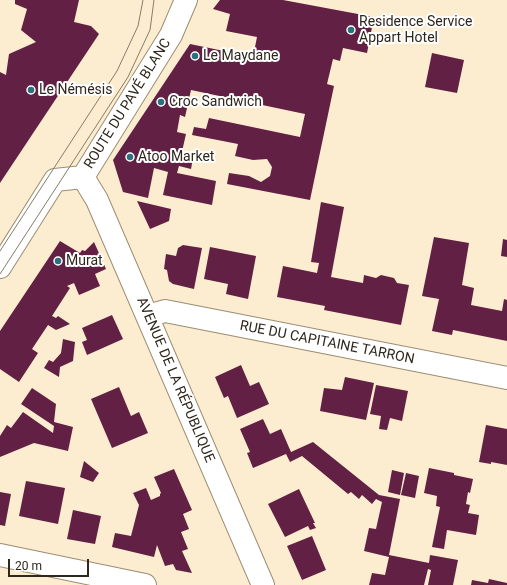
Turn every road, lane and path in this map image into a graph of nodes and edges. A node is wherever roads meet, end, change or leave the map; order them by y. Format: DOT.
graph roads {
  1 [pos="186,0"];
  2 [pos="83,176"];
  3 [pos="0,267"];
  4 [pos="147,316"];
  5 [pos="507,378"];
  6 [pos="0,555"];
  7 [pos="145,585"];
  8 [pos="263,585"];
  1 -- 2 [label="street, ROUTE DU PAVÉ BLANC"];
  2 -- 3 [label="street, ROUTE DU PAVÉ BLANC"];
  2 -- 4 [label="street, AVENUE DE LA RÉPUBLIQUE"];
  4 -- 5 [label="street, RUE DU CAPITAINE TARRON"];
  4 -- 8 [label="street, AVENUE DE LA RÉPUBLIQUE"];
  6 -- 7 [label="street"];
}
